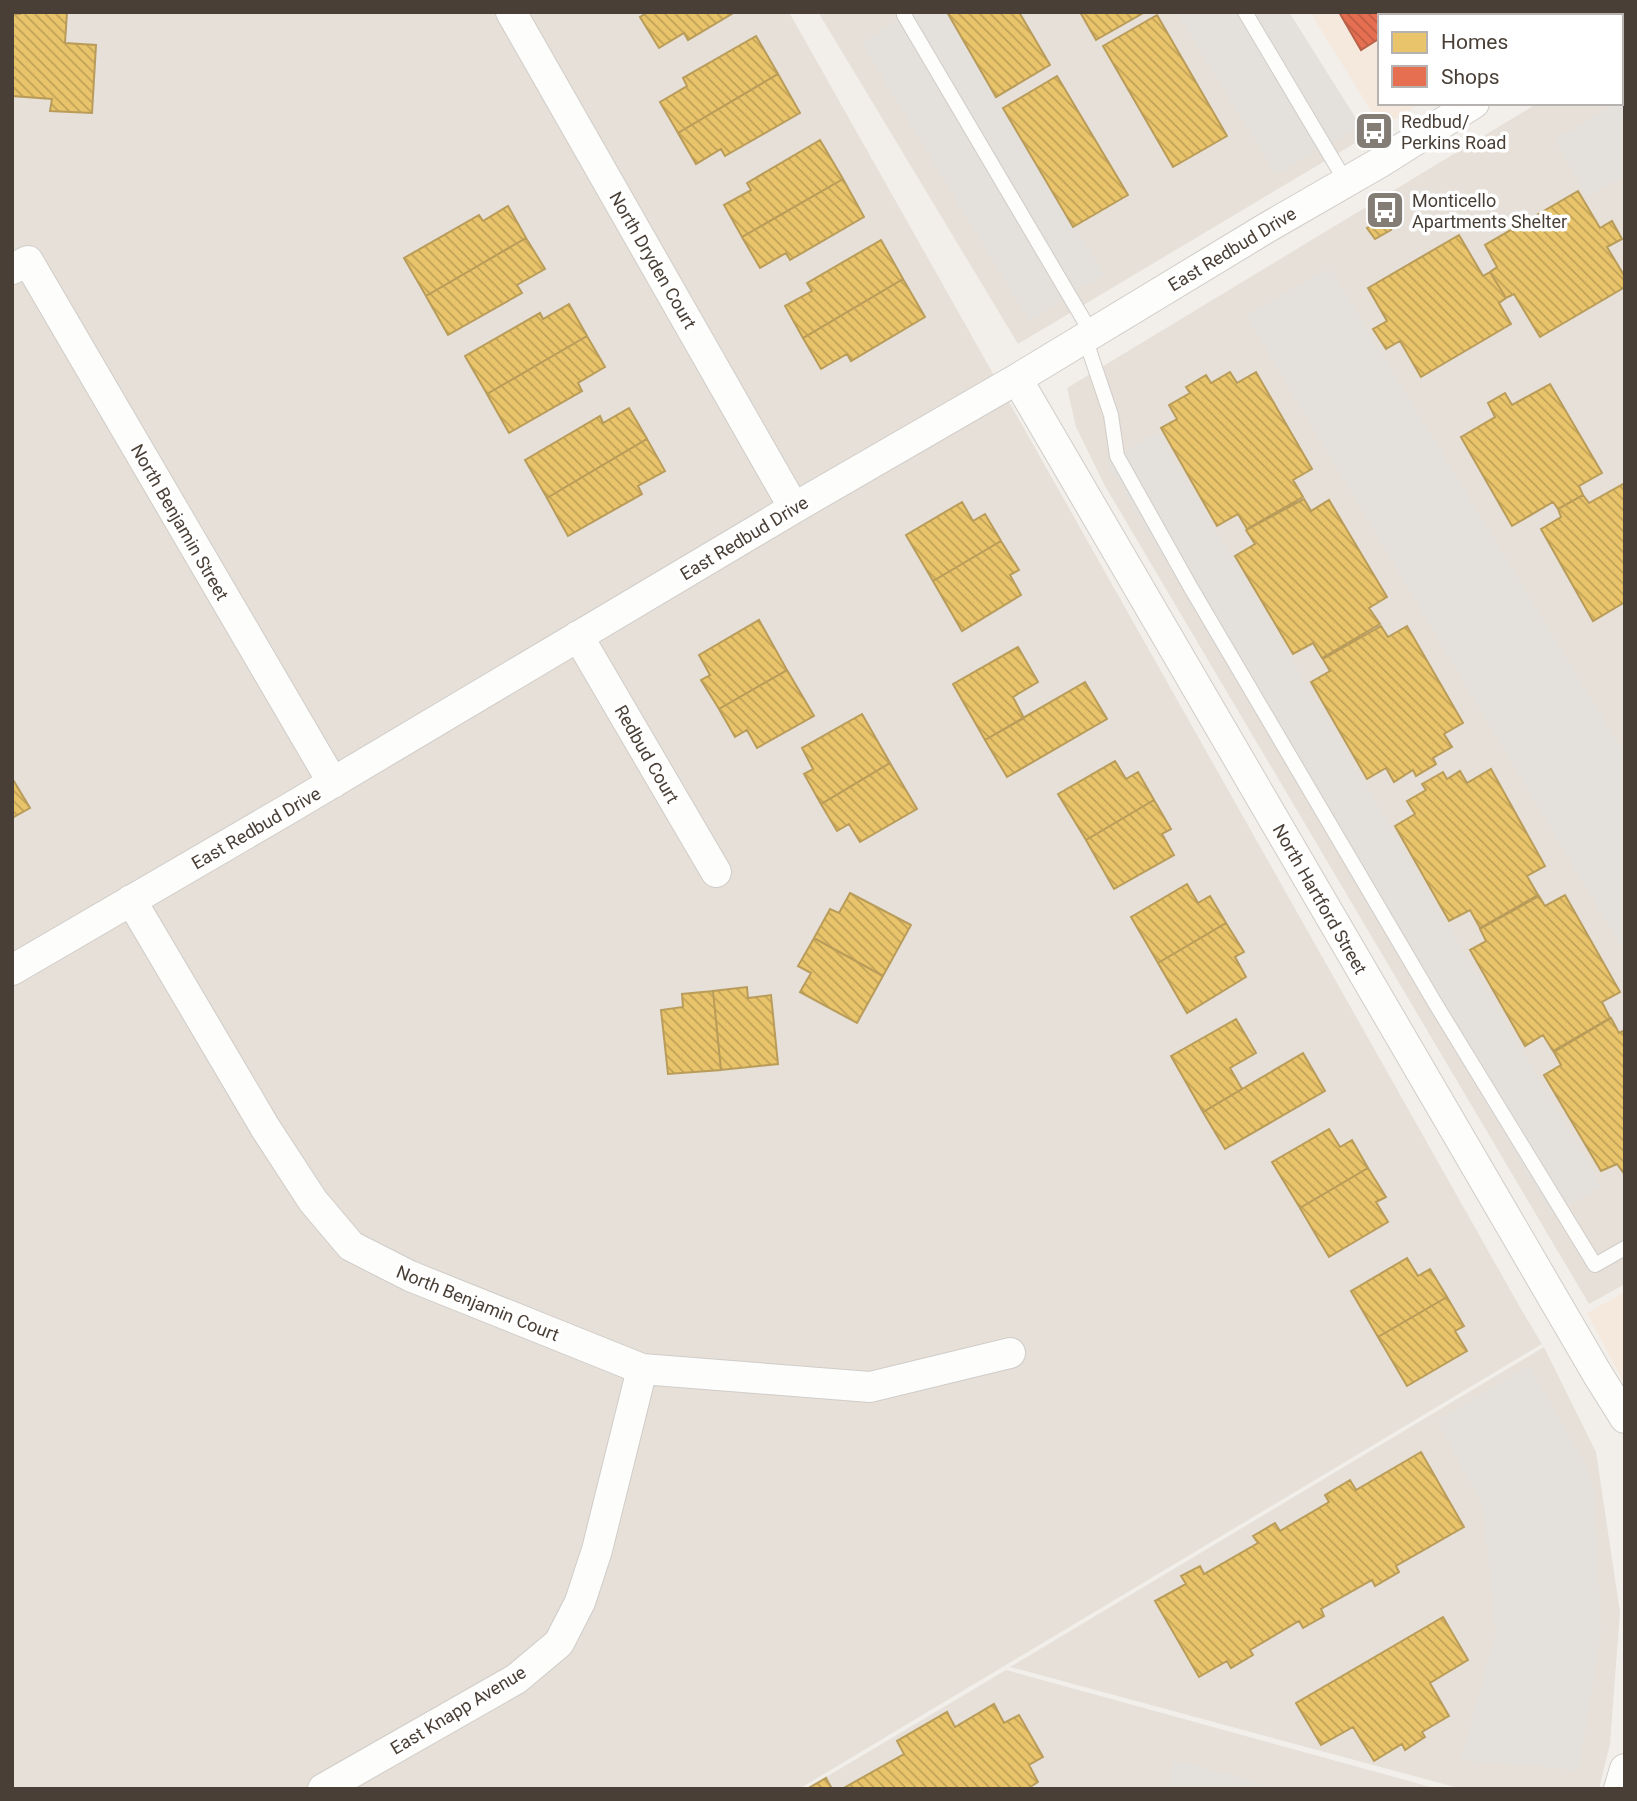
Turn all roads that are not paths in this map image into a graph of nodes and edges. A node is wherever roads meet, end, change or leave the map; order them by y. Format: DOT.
graph roads {
  1 [pos="511,12"];
  2 [pos="1245,12"];
  3 [pos="904,15"];
  4 [pos="1471,105"];
  5 [pos="1346,182"];
  6 [pos="20,265"];
  7 [pos="1088,336"];
  8 [pos="1017,379"];
  9 [pos="794,508"];
  10 [pos="578,636"];
  11 [pos="333,783"];
  12 [pos="716,872"];
  13 [pos="131,900"];
  14 [pos="12,970"];
  15 [pos="1625,1248"];
  16 [pos="1010,1353"];
  17 [pos="642,1370"];
  18 [pos="1625,1418"];
  19 [pos="1625,1769"];
  20 [pos="323,1789"];
  21 [pos="1619,1789"];
  1 -- 9 [label="street, North Dryden Court"];
  2 -- 5 [label="lane"];
  3 -- 7 [label="lane"];
  4 -- 5 [label="street, East Redbud Drive"];
  5 -- 7 [label="street, East Redbud Drive"];
  6 -- 11 [label="street, North Benjamin Street"];
  7 -- 8 [label="street, East Redbud Drive"];
  7 -- 15 [label="lane"];
  8 -- 9 [label="street, East Redbud Drive"];
  8 -- 18 [label="street, North Hartford Street"];
  9 -- 10 [label="street, East Redbud Drive"];
  10 -- 11 [label="street, East Redbud Drive"];
  10 -- 12 [label="street, Redbud Court"];
  11 -- 13 [label="street, East Redbud Drive"];
  13 -- 14 [label="street, East Redbud Drive"];
  13 -- 17 [label="street, North Benjamin Court"];
  16 -- 17 [label="street, North Benjamin Court"];
  17 -- 20 [label="street, East Knapp Avenue"];
  19 -- 21 [label="street"];
}
